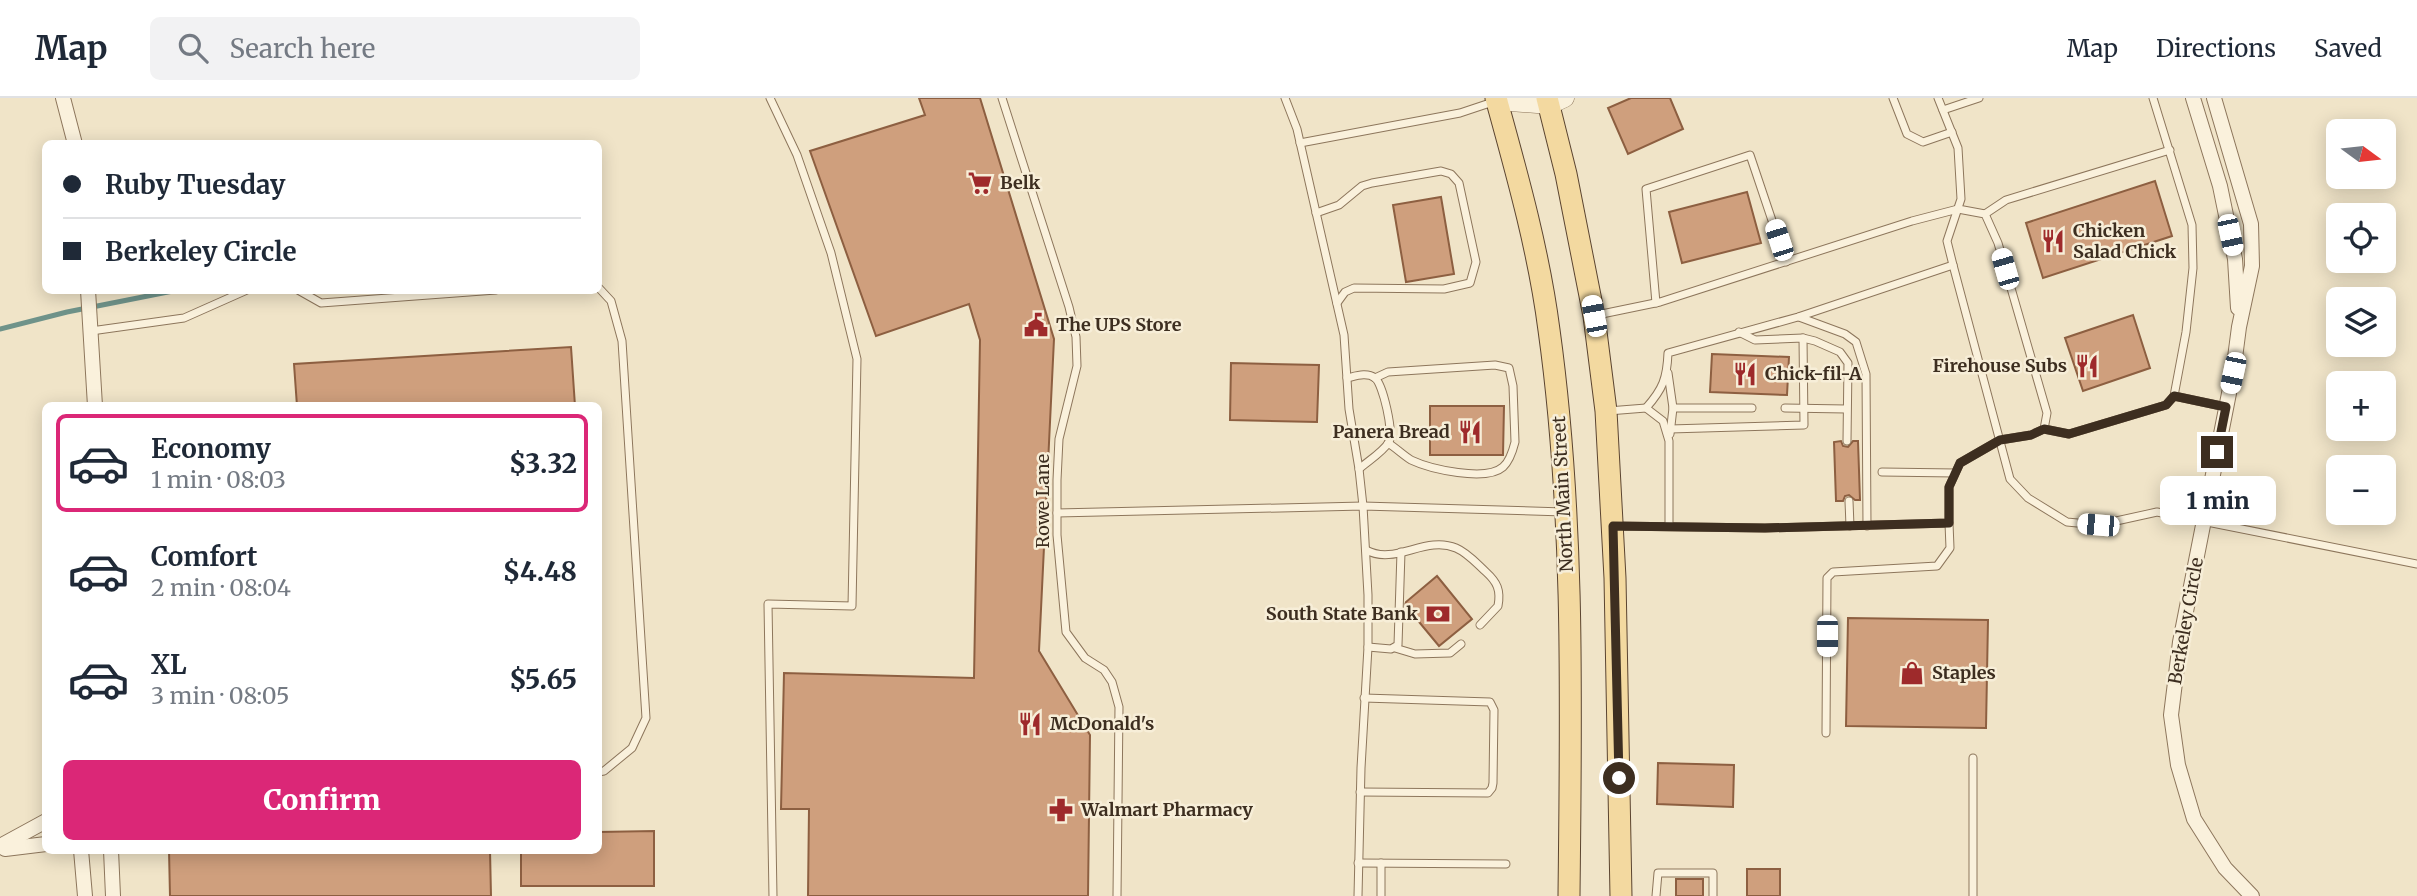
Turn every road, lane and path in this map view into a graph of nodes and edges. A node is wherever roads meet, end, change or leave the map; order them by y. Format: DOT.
graph roads {
  1 [pos="63,98"];
  2 [pos="770,98"];
  3 [pos="1002,98"];
  4 [pos="1285,98"];
  5 [pos="1893,98"];
  6 [pos="1938,98"];
  7 [pos="1979,98"];
  8 [pos="2153,98"];
  9 [pos="2193,98"];
  10 [pos="2214,98"];
  11 [pos="1498,99"];
  12 [pos="1554,100"];
  13 [pos="1943,110"];
  14 [pos="1952,132"];
  15 [pos="74,140"];
  16 [pos="1300,143"];
  17 [pos="2169,150"];
  18 [pos="1958,209"];
  19 [pos="1316,213"];
  20 [pos="1985,214"];
  21 [pos="1786,262"];
  22 [pos="1953,265"];
  23 [pos="602,291"];
  24 [pos="88,294"];
  25 [pos="238,294"];
  26 [pos="305,294"];
  27 [pos="442,294"];
  28 [pos="1337,303"];
  29 [pos="1656,303"];
  30 [pos="1594,316"];
  31 [pos="1798,317"];
  32 [pos="2239,327"];
  33 [pos="90,331"];
  34 [pos="1740,332"];
  35 [pos="1803,338"];
  36 [pos="1667,372"];
  37 [pos="1347,378"];
  38 [pos="1375,378"];
  39 [pos="2174,396"];
  40 [pos="95,402"];
  41 [pos="2226,407"];
  42 [pos="1646,408"];
  43 [pos="1673,408"];
  44 [pos="1752,408"];
  45 [pos="1785,408"];
  46 [pos="1804,409"];
  47 [pos="1846,409"];
  48 [pos="1606,411"];
  49 [pos="1670,429"];
  50 [pos="2044,429"];
  51 [pos="2000,440"];
  52 [pos="1669,441"];
  53 [pos="1847,441"];
  54 [pos="1388,443"];
  55 [pos="1359,469"];
  56 [pos="1882,472"];
  57 [pos="1955,473"];
  58 [pos="1849,500"];
  59 [pos="1363,506"];
  60 [pos="1565,512"];
  61 [pos="1057,513"];
  62 [pos="2204,520"];
  63 [pos="1949,523"];
  64 [pos="1613,526"];
  65 [pos="1669,526"];
  66 [pos="1850,526"];
  67 [pos="1867,526"];
  68 [pos="1366,550"];
  69 [pos="1401,552"];
  70 [pos="2417,564"];
  71 [pos="1480,625"];
  72 [pos="1461,644"];
  73 [pos="1368,647"];
  74 [pos="1395,648"];
  75 [pos="1364,698"];
  76 [pos="1826,733"];
  77 [pos="1973,758"];
  78 [pos="602,771"];
  79 [pos="1360,792"];
  80 [pos="42,823"];
  81 [pos="42,844"];
  82 [pos="0,848"];
  83 [pos="81,854"];
  84 [pos="111,854"];
  85 [pos="1358,863"];
  86 [pos="1381,863"];
  87 [pos="1506,864"];
  88 [pos="85,896"];
  89 [pos="113,896"];
  90 [pos="773,896"];
  91 [pos="1116,896"];
  92 [pos="1358,896"];
  93 [pos="1381,896"];
  94 [pos="1569,896"];
  95 [pos="1621,896"];
  96 [pos="1656,896"];
  97 [pos="1662,896"];
  98 [pos="1707,896"];
  99 [pos="1713,896"];
  100 [pos="1973,896"];
  101 [pos="2252,896"];
  1 -- 15 [label="street"];
  2 -- 90 [label="lane"];
  3 -- 61 [label="lane, Rowe Lane"];
  4 -- 16 [label="lane"];
  5 -- 14 [label="lane"];
  6 -- 13 [label="lane"];
  7 -- 13 [label="lane"];
  8 -- 17 [label="lane"];
  9 -- 32 [label="street, Berkeley Circle"];
  10 -- 32 [label="street, Berkeley Circle"];
  11 -- 12 [label="street"];
  11 -- 16 [label="lane"];
  11 -- 60 [label="main road, North Main Street"];
  12 -- 30 [label="main road"];
  13 -- 14 [label="lane"];
  14 -- 18 [label="lane"];
  16 -- 19 [label="lane"];
  17 -- 20 [label="lane"];
  17 -- 39 [label="lane"];
  18 -- 20 [label="lane"];
  18 -- 21 [label="lane"];
  18 -- 22 [label="lane"];
  19 -- 28 [label="lane"];
  19 -- 28 [label="lane"];
  20 -- 50 [label="lane"];
  21 -- 29 [label="lane"];
  21 -- 29 [label="lane"];
  22 -- 31 [label="lane"];
  22 -- 51 [label="lane"];
  23 -- 78 [label="lane"];
  24 -- 33 [label="street"];
  25 -- 33 [label="lane"];
  26 -- 27 [label="lane"];
  28 -- 37 [label="lane"];
  29 -- 30 [label="lane"];
  30 -- 48 [label="main road"];
  31 -- 34 [label="lane"];
  31 -- 67 [label="lane"];
  32 -- 41 [label="street, Berkeley Circle"];
  33 -- 40 [label="street"];
  34 -- 35 [label="lane"];
  34 -- 36 [label="lane"];
  35 -- 46 [label="lane"];
  35 -- 47 [label="lane"];
  36 -- 42 [label="lane"];
  36 -- 43 [label="lane"];
  37 -- 38 [label="lane"];
  37 -- 55 [label="lane"];
  38 -- 54 [label="lane"];
  38 -- 54 [label="lane"];
  39 -- 41 [label="lane"];
  39 -- 50 [label="lane"];
  41 -- 62 [label="street, Berkeley Circle"];
  42 -- 48 [label="lane"];
  42 -- 52 [label="lane"];
  43 -- 44 [label="lane"];
  43 -- 49 [label="lane"];
  45 -- 46 [label="lane"];
  46 -- 47 [label="lane"];
  46 -- 49 [label="lane"];
  47 -- 53 [label="lane"];
  48 -- 64 [label="main road"];
  49 -- 52 [label="lane"];
  50 -- 51 [label="lane"];
  51 -- 57 [label="lane"];
  51 -- 62 [label="lane"];
  52 -- 65 [label="lane"];
  54 -- 55 [label="lane"];
  55 -- 59 [label="lane"];
  56 -- 57 [label="lane"];
  57 -- 63 [label="lane"];
  58 -- 66 [label="lane"];
  59 -- 60 [label="lane"];
  59 -- 61 [label="lane"];
  59 -- 68 [label="lane"];
  60 -- 94 [label="main road, North Main Street"];
  61 -- 91 [label="lane, Rowe Lane"];
  62 -- 70 [label="lane"];
  62 -- 101 [label="street, Berkeley Circle"];
  63 -- 67 [label="lane"];
  63 -- 76 [label="lane"];
  64 -- 65 [label="lane"];
  64 -- 95 [label="main road"];
  65 -- 66 [label="lane"];
  66 -- 67 [label="lane"];
  68 -- 69 [label="lane"];
  68 -- 73 [label="lane"];
  69 -- 71 [label="lane"];
  69 -- 74 [label="lane"];
  72 -- 74 [label="lane"];
  73 -- 74 [label="lane"];
  73 -- 75 [label="lane"];
  75 -- 79 [label="lane"];
  75 -- 79 [label="lane"];
  77 -- 100 [label="lane"];
  79 -- 85 [label="lane"];
  80 -- 82 [label="street"];
  81 -- 82 [label="street"];
  83 -- 88 [label="street"];
  84 -- 89 [label="street"];
  85 -- 86 [label="lane"];
  85 -- 92 [label="lane"];
  86 -- 87 [label="lane"];
  86 -- 93 [label="lane"];
  96 -- 97 [label="lane"];
  96 -- 99 [label="lane"];
  98 -- 99 [label="lane"];
}
